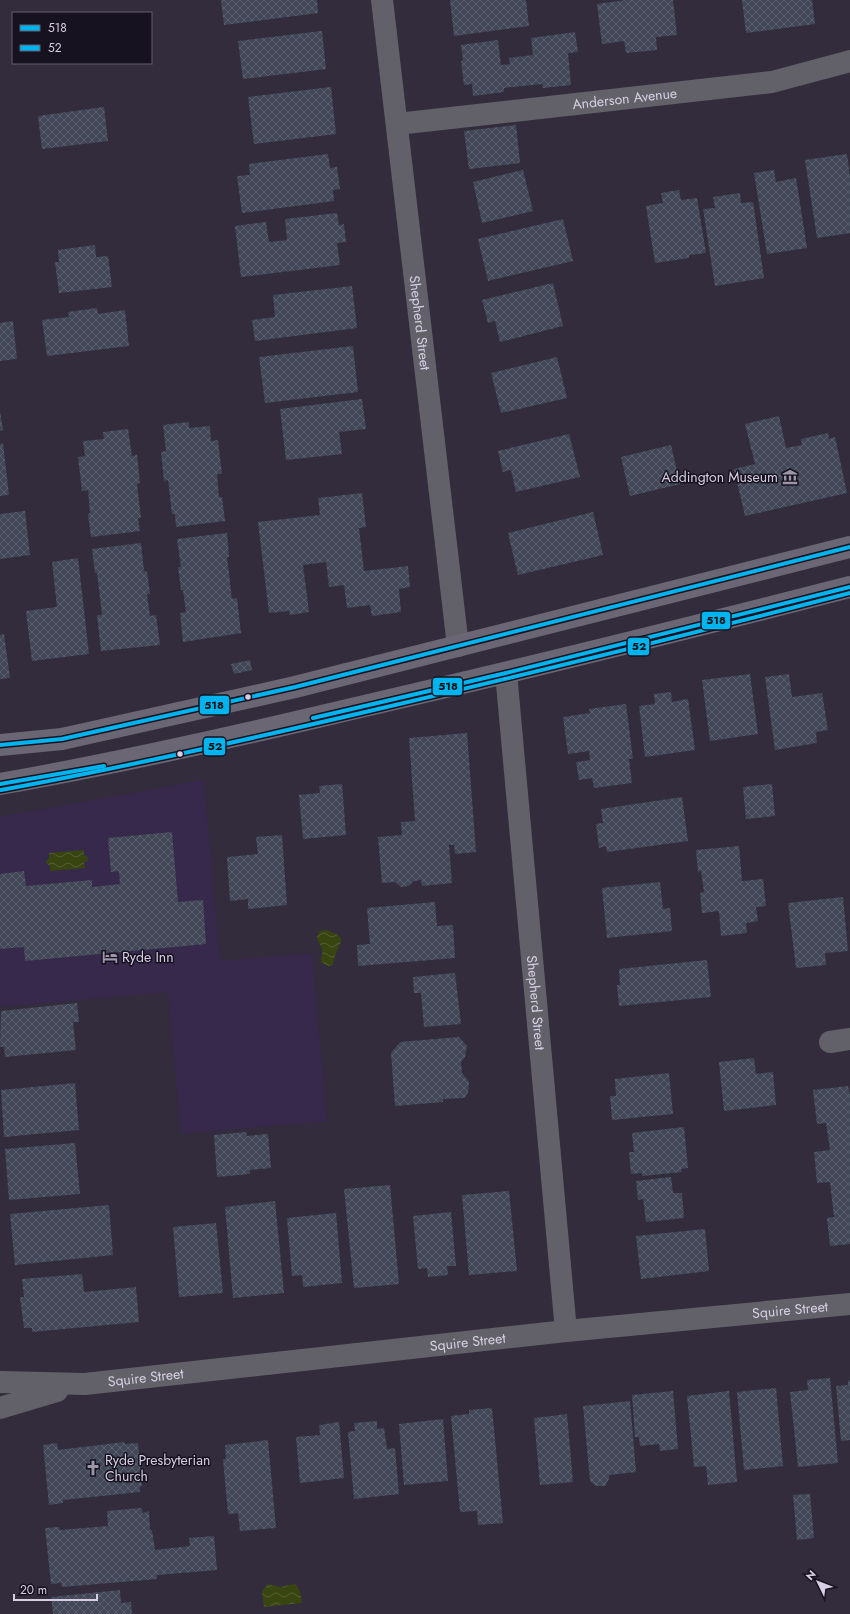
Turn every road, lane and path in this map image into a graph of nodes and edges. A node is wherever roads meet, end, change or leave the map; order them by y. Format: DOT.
graph roads {
  1 [pos="382,0"];
  2 [pos="850,61"];
  3 [pos="397,124"];
  4 [pos="850,547"];
  5 [pos="850,587"];
  6 [pos="458,646"];
  7 [pos="506,673"];
  8 [pos="0,745"];
  9 [pos="0,784"];
  10 [pos="850,1304"];
  11 [pos="566,1332"];
  12 [pos="0,1382"];
  13 [pos="85,1384"];
  14 [pos="0,1408"];
  1 -- 3 [label="street, Shepherd Street"];
  2 -- 3 [label="street, Anderson Avenue"];
  3 -- 6 [label="street, Shepherd Street"];
  4 -- 6 [label="highway"];
  5 -- 7 [label="highway"];
  6 -- 8 [label="highway"];
  7 -- 9 [label="highway"];
  7 -- 11 [label="street, Shepherd Street"];
  10 -- 11 [label="street, Squire Street"];
  11 -- 13 [label="street, Squire Street"];
  12 -- 13 [label="street, Squire Street"];
  13 -- 14 [label="street, Squire Street"];
}
